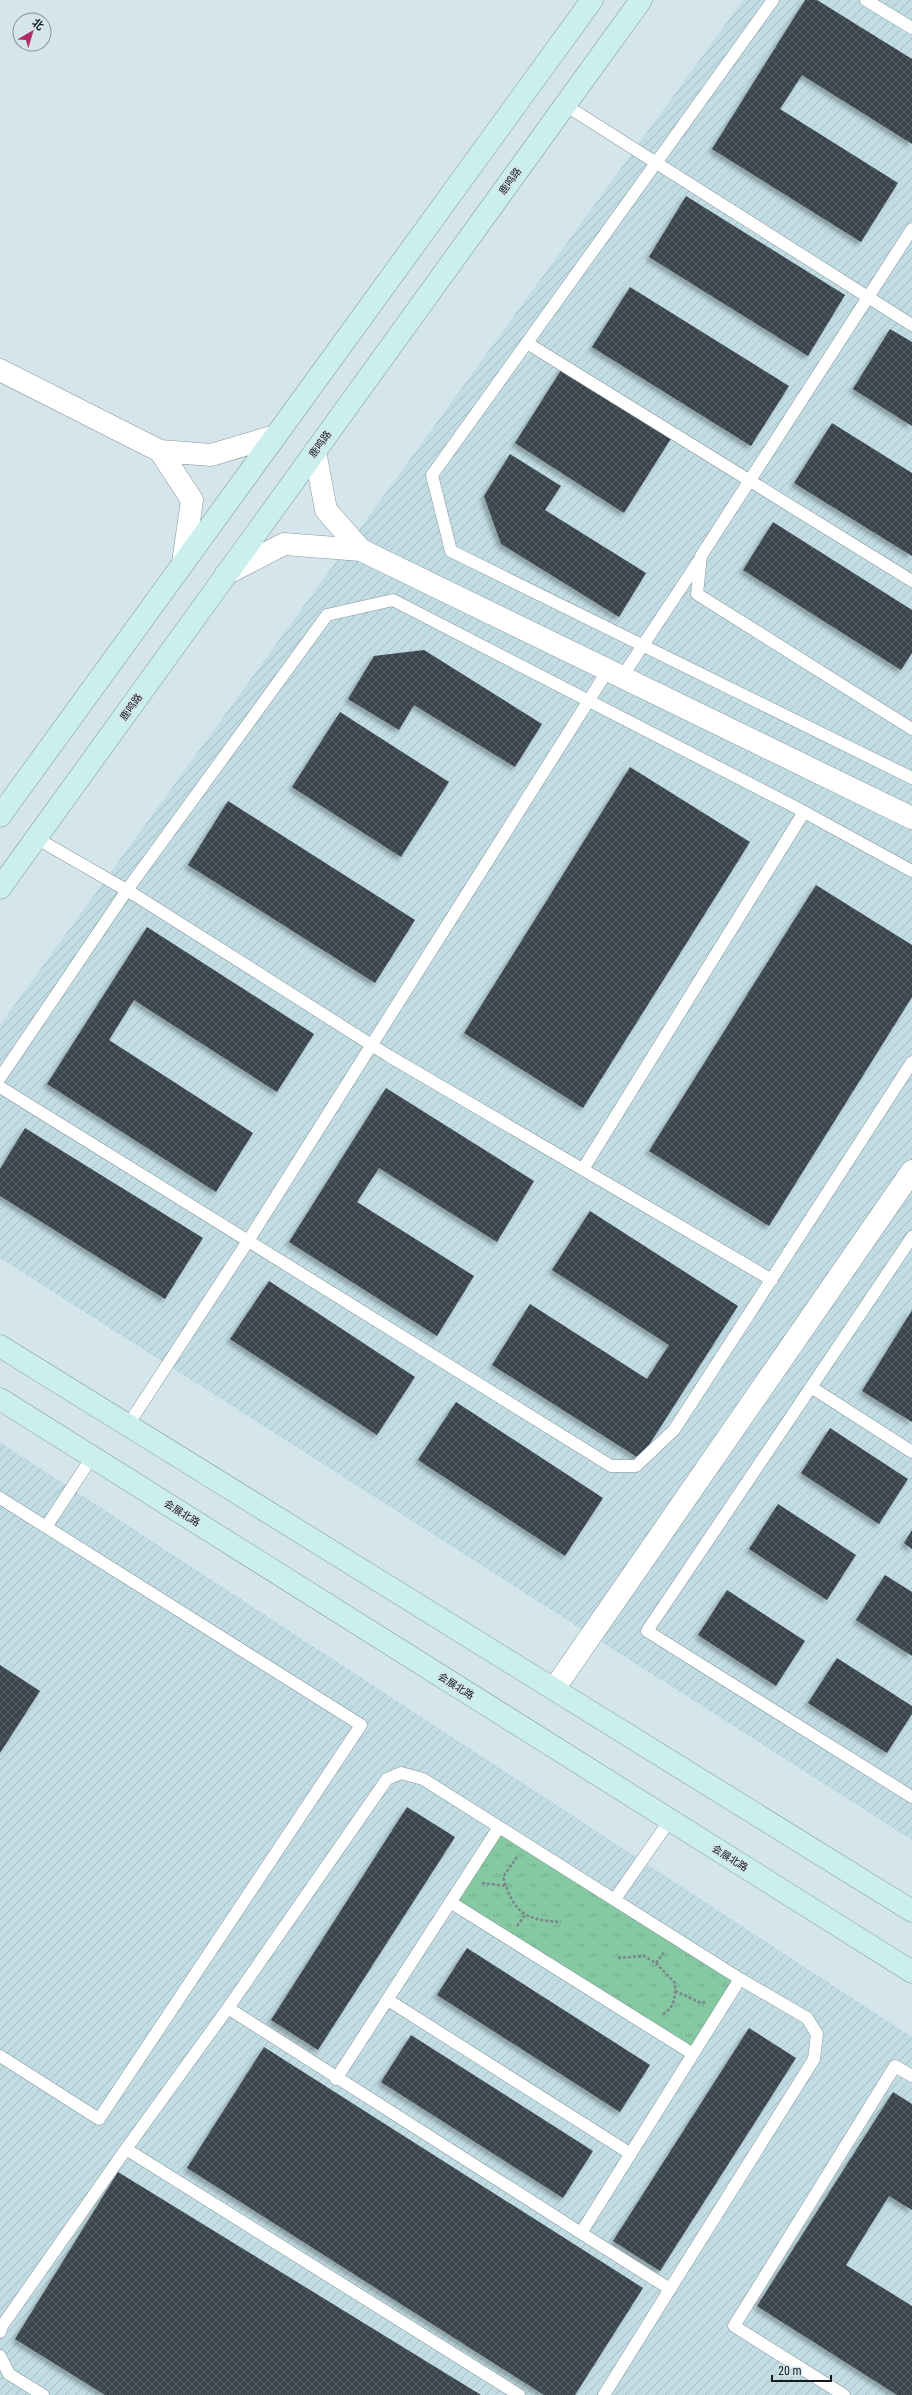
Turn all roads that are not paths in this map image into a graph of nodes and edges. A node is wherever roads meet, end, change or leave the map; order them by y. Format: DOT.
graph roads {
  1 [pos="592,0"];
  2 [pos="641,0"];
  3 [pos="773,0"];
  4 [pos="866,0"];
  5 [pos="912,28"];
  6 [pos="565,105"];
  7 [pos="656,163"];
  8 [pos="912,229"];
  9 [pos="868,297"];
  10 [pos="912,325"];
  11 [pos="527,343"];
  12 [pos="0,370"];
  13 [pos="275,436"];
  14 [pos="160,451"];
  15 [pos="315,451"];
  16 [pos="750,481"];
  17 [pos="361,550"];
  18 [pos="701,556"];
  19 [pos="183,563"];
  20 [pos="226,574"];
  21 [pos="912,581"];
  22 [pos="644,646"];
  23 [pos="615,674"];
  24 [pos="588,700"];
  25 [pos="912,729"];
  26 [pos="912,778"];
  27 [pos="804,812"];
  28 [pos="0,816"];
  29 [pos="912,818"];
  30 [pos="36,838"];
  31 [pos="912,871"];
  32 [pos="0,888"];
  33 [pos="127,890"];
  34 [pos="372,1045"];
  35 [pos="912,1062"];
  36 [pos="0,1078"];
  37 [pos="0,1087"];
  38 [pos="583,1169"];
  39 [pos="912,1171"];
  40 [pos="912,1237"];
  41 [pos="248,1241"];
  42 [pos="772,1280"];
  43 [pos="0,1346"];
  44 [pos="811,1387"];
  45 [pos="0,1399"];
  46 [pos="128,1425"];
  47 [pos="912,1452"];
  48 [pos="92,1457"];
  49 [pos="0,1498"];
  50 [pos="46,1527"];
  51 [pos="554,1689"];
  52 [pos="912,1798"];
  53 [pos="670,1820"];
  54 [pos="499,1827"];
  55 [pos="615,1899"];
  56 [pos="450,1902"];
  57 [pos="912,1911"];
  58 [pos="912,1972"];
  59 [pos="740,1979"];
  60 [pos="388,2000"];
  61 [pos="228,2008"];
  62 [pos="693,2054"];
  63 [pos="0,2056"];
  64 [pos="912,2076"];
  65 [pos="336,2079"];
  66 [pos="126,2149"];
  67 [pos="631,2154"];
  68 [pos="581,2233"];
  69 [pos="670,2289"];
  70 [pos="0,2332"];
  71 [pos="0,2356"];
  72 [pos="44,2395"];
  73 [pos="519,2395"];
  74 [pos="604,2395"];
  75 [pos="844,2395"];
  1 -- 13 [label="main road"];
  2 -- 6 [label="main road, 鹿鸣路"];
  3 -- 7 [label="lane"];
  4 -- 5 [label="lane"];
  6 -- 7 [label="lane"];
  6 -- 15 [label="main road, 鹿鸣路"];
  7 -- 9 [label="lane"];
  7 -- 11 [label="lane"];
  8 -- 9 [label="lane"];
  9 -- 10 [label="lane"];
  9 -- 16 [label="lane"];
  11 -- 16 [label="lane"];
  11 -- 22 [label="lane"];
  12 -- 14 [label="street"];
  13 -- 14 [label="street"];
  13 -- 19 [label="main road"];
  14 -- 19 [label="street"];
  15 -- 17 [label="street"];
  15 -- 20 [label="main road, 鹿鸣路"];
  16 -- 18 [label="lane"];
  16 -- 21 [label="lane"];
  17 -- 20 [label="street"];
  17 -- 23 [label="street"];
  18 -- 22 [label="lane"];
  18 -- 25 [label="lane"];
  19 -- 28 [label="main road"];
  20 -- 30 [label="main road, 鹿鸣路"];
  22 -- 23 [label="lane"];
  22 -- 26 [label="lane"];
  23 -- 24 [label="lane"];
  23 -- 29 [label="street"];
  24 -- 27 [label="lane"];
  24 -- 33 [label="lane"];
  24 -- 34 [label="lane"];
  27 -- 31 [label="lane"];
  27 -- 38 [label="lane"];
  30 -- 32 [label="main road, 鹿鸣路"];
  30 -- 33 [label="lane"];
  33 -- 34 [label="lane"];
  33 -- 36 [label="lane"];
  34 -- 38 [label="lane"];
  34 -- 41 [label="lane"];
  35 -- 42 [label="lane"];
  37 -- 41 [label="lane"];
  38 -- 42 [label="lane"];
  39 -- 51 [label="street"];
  40 -- 44 [label="lane"];
  41 -- 42 [label="lane"];
  41 -- 46 [label="lane"];
  43 -- 46 [label="main road"];
  44 -- 47 [label="lane"];
  44 -- 52 [label="lane"];
  45 -- 48 [label="main road, 会展北路"];
  46 -- 51 [label="main road"];
  48 -- 50 [label="lane"];
  48 -- 53 [label="main road, 会展北路"];
  49 -- 50 [label="lane"];
  50 -- 63 [label="lane"];
  51 -- 57 [label="main road"];
  53 -- 55 [label="lane"];
  53 -- 58 [label="main road, 会展北路"];
  54 -- 55 [label="lane"];
  54 -- 56 [label="lane"];
  54 -- 61 [label="lane"];
  55 -- 59 [label="lane"];
  56 -- 60 [label="lane"];
  56 -- 62 [label="lane"];
  59 -- 62 [label="lane"];
  59 -- 69 [label="lane"];
  60 -- 65 [label="lane"];
  60 -- 67 [label="lane"];
  61 -- 65 [label="lane"];
  61 -- 66 [label="lane"];
  62 -- 67 [label="lane"];
  64 -- 75 [label="lane"];
  65 -- 68 [label="lane"];
  66 -- 70 [label="lane"];
  66 -- 73 [label="lane"];
  67 -- 68 [label="lane"];
  68 -- 69 [label="lane"];
  69 -- 74 [label="lane"];
  71 -- 72 [label="lane"];
}
